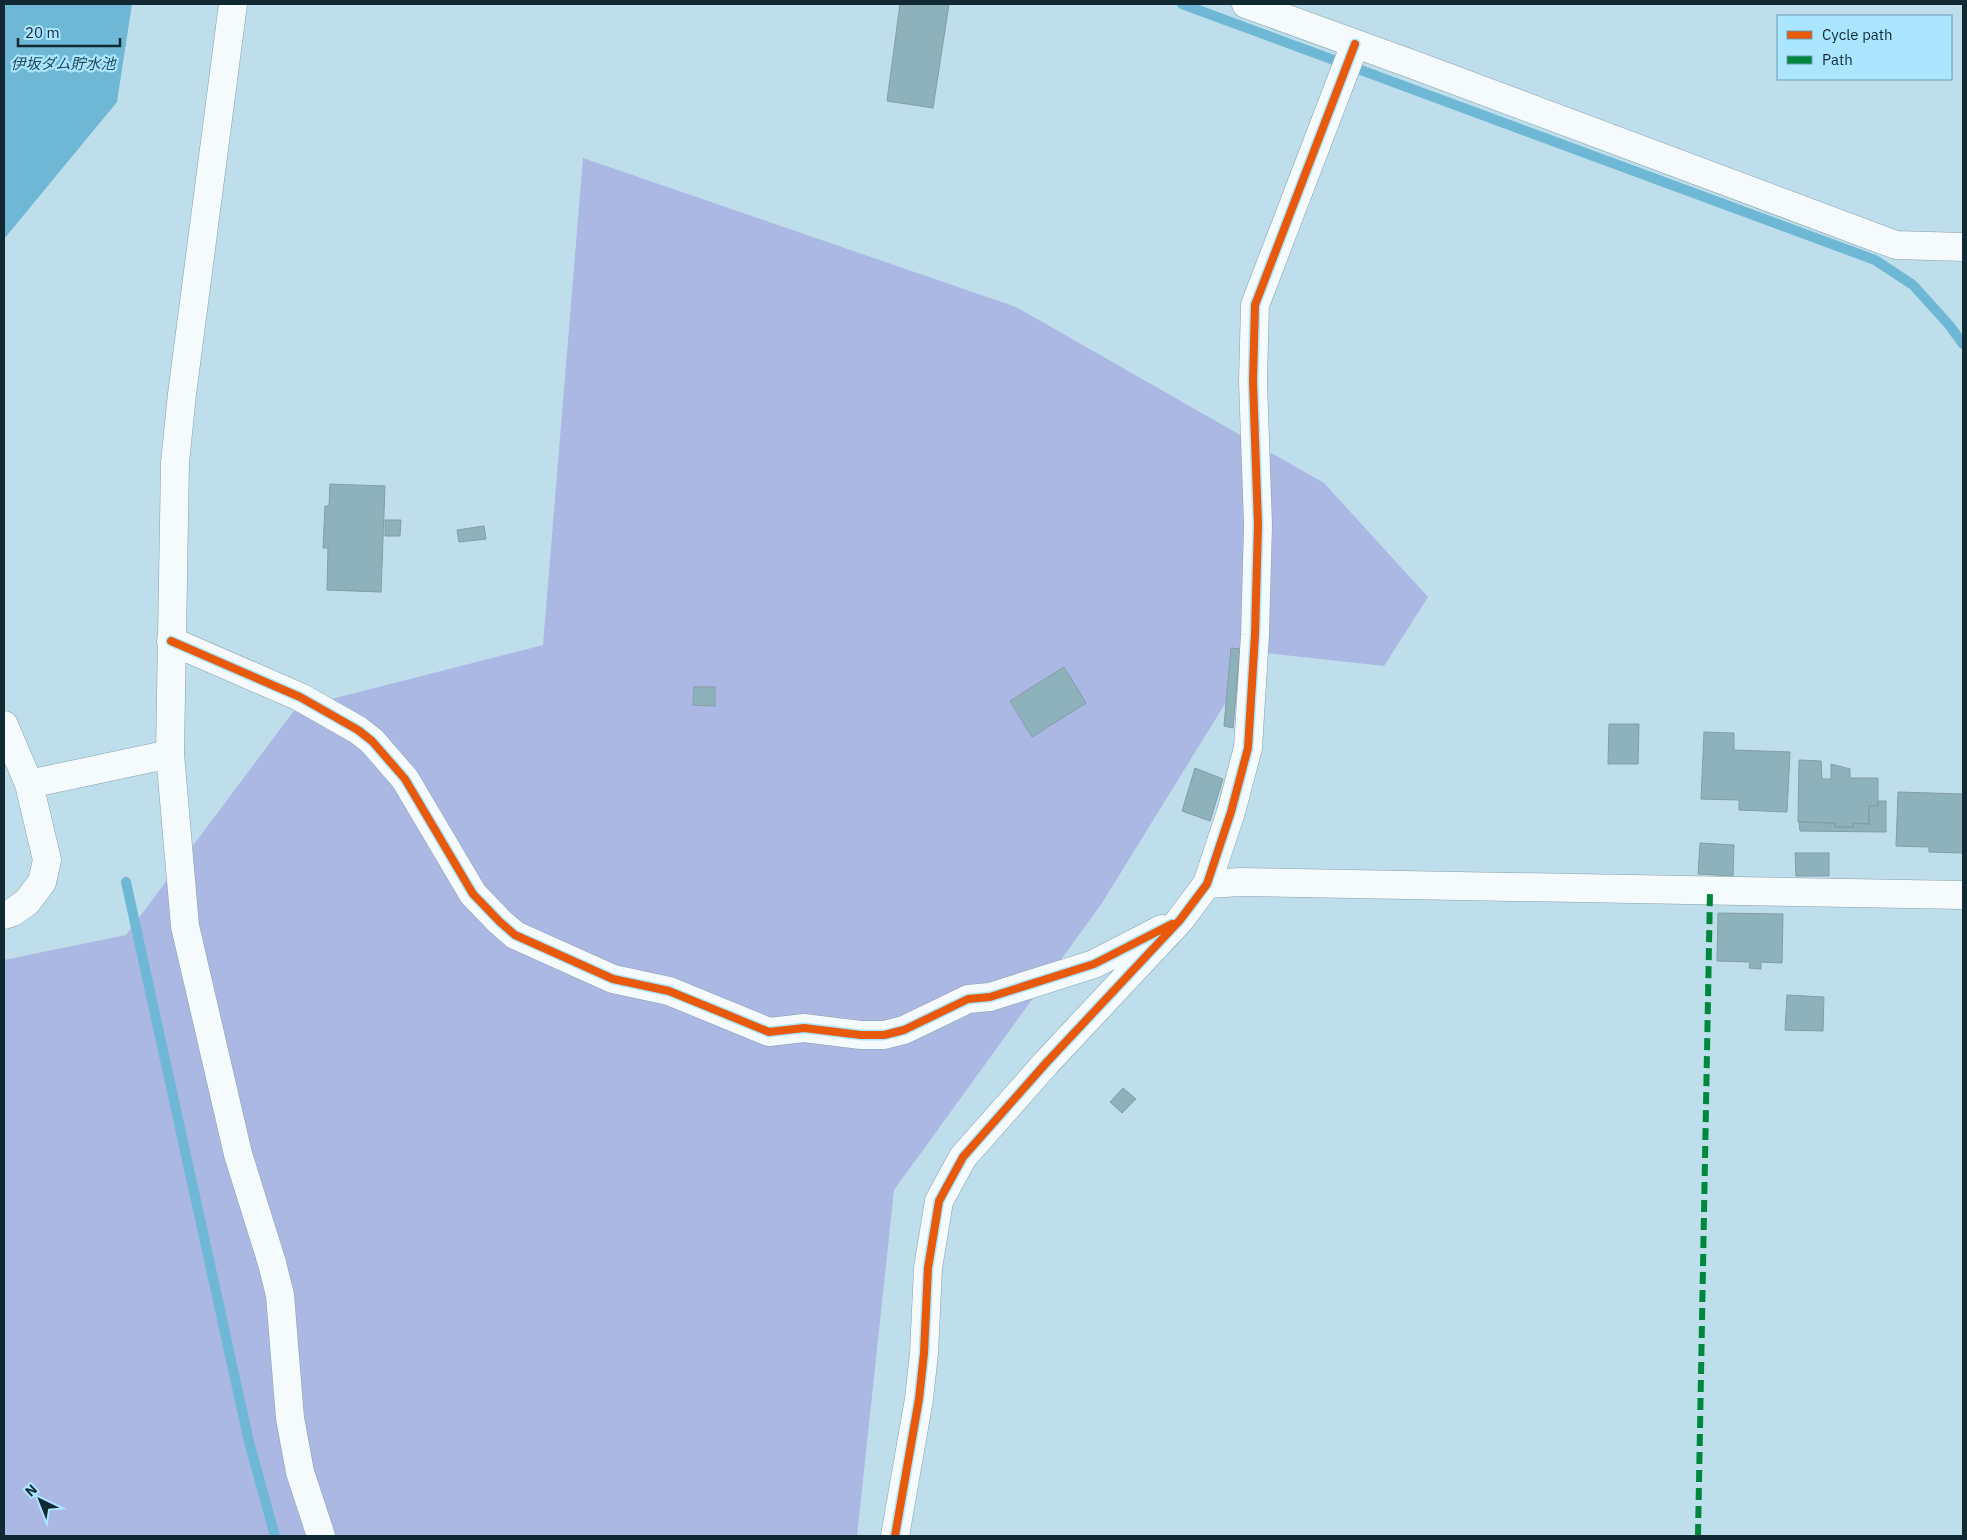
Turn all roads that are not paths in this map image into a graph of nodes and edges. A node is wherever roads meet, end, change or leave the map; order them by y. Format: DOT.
graph roads {
  1 [pos="233,4"];
  2 [pos="1246,4"];
  3 [pos="1354,46"];
  4 [pos="1963,247"];
  5 [pos="171,641"];
  6 [pos="4,725"];
  7 [pos="170,754"];
  8 [pos="30,784"];
  9 [pos="1207,884"];
  10 [pos="1963,895"];
  11 [pos="4,915"];
  12 [pos="1180,920"];
  13 [pos="321,1536"];
  14 [pos="895,1536"];
  1 -- 5 [label="street"];
  2 -- 3 [label="street"];
  3 -- 4 [label="street"];
  3 -- 9 [label="street"];
  5 -- 7 [label="street"];
  5 -- 12 [label="street"];
  6 -- 8 [label="street"];
  7 -- 8 [label="street"];
  7 -- 13 [label="street"];
  8 -- 11 [label="street"];
  9 -- 10 [label="street"];
  9 -- 12 [label="street"];
  12 -- 14 [label="street"];
}
